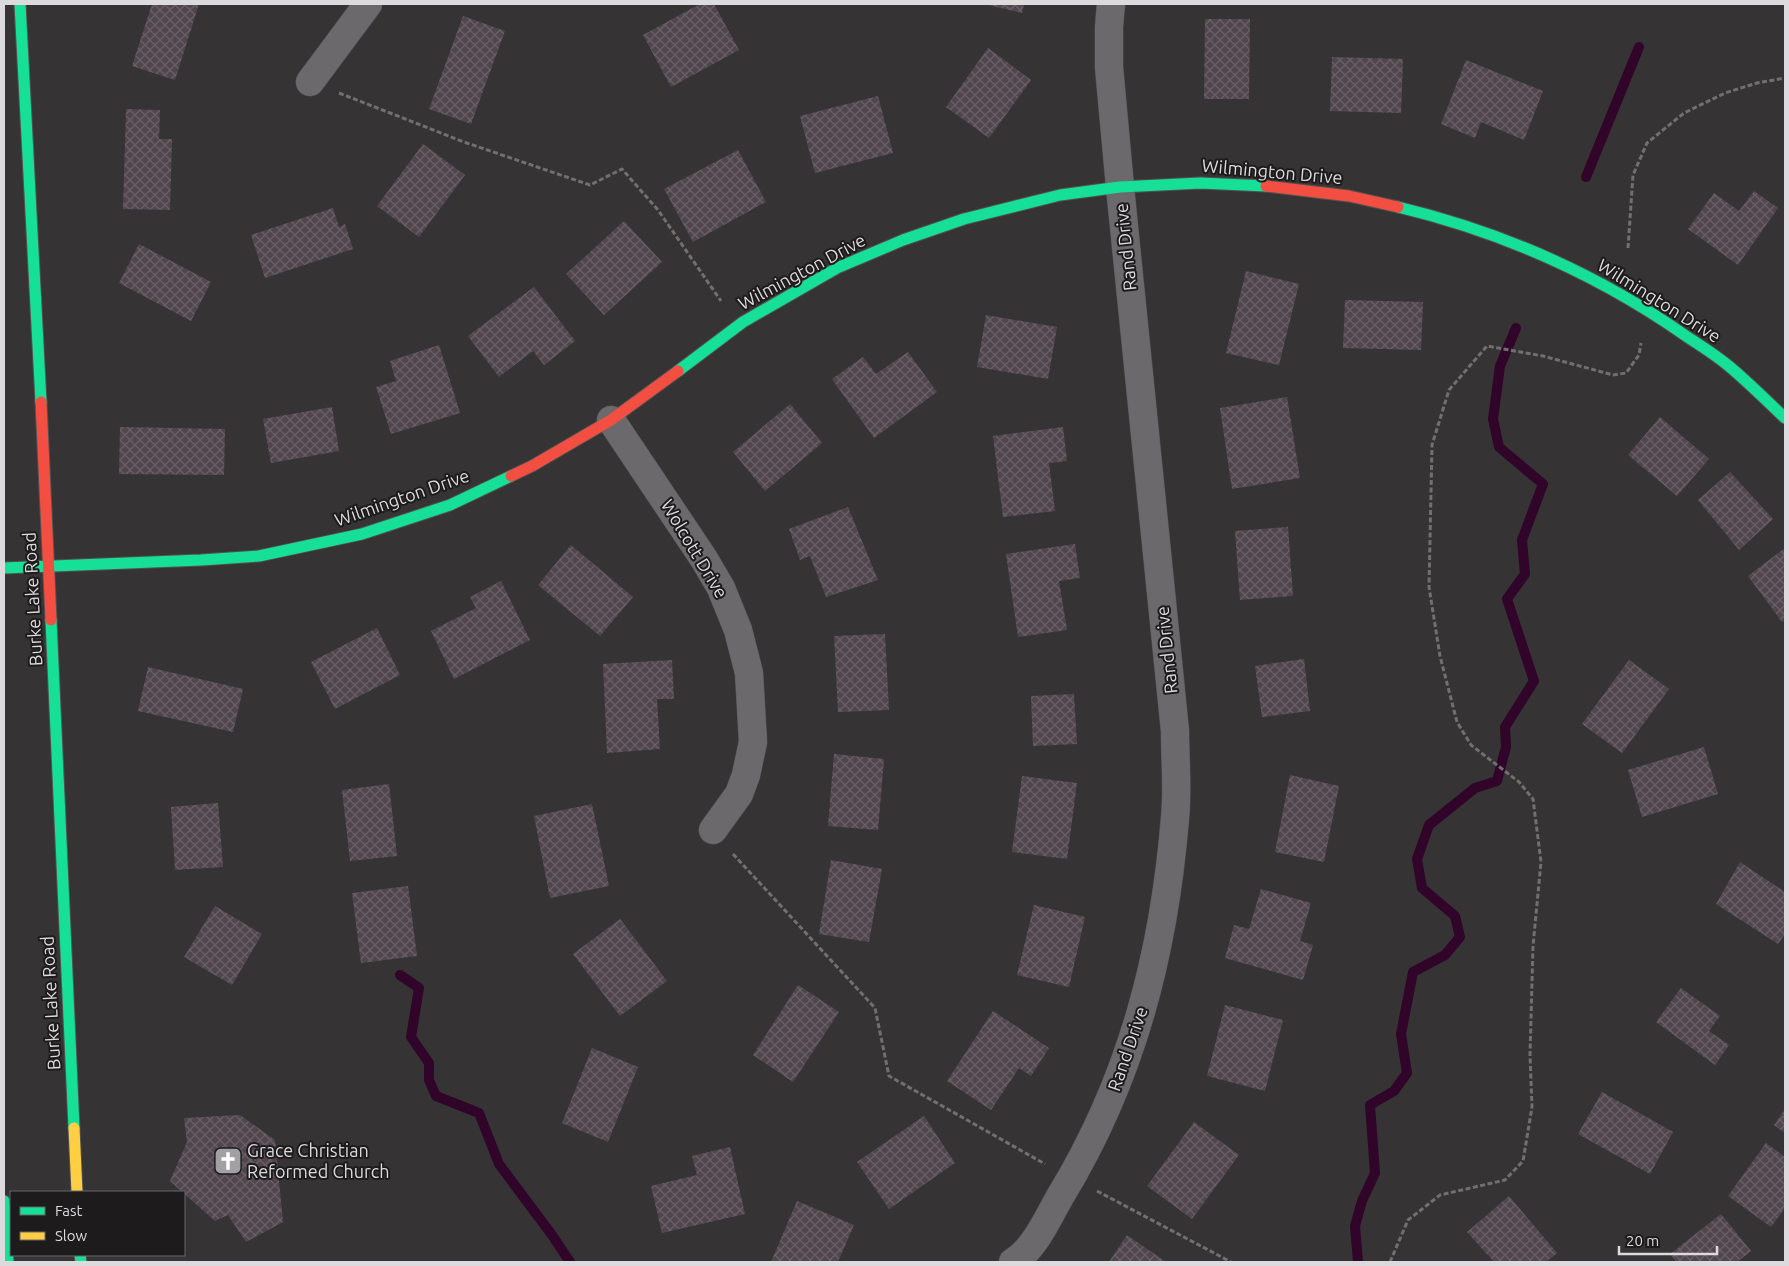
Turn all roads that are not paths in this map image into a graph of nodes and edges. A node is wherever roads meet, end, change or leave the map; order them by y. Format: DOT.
graph roads {
  1 [pos="20,4"];
  2 [pos="368,4"];
  3 [pos="1111,4"];
  4 [pos="310,82"];
  5 [pos="1120,186"];
  6 [pos="1785,418"];
  7 [pos="611,420"];
  8 [pos="49,567"];
  9 [pos="4,568"];
  10 [pos="713,830"];
  11 [pos="78,1191"];
  12 [pos="4,1202"];
  13 [pos="8,1262"];
  14 [pos="1013,1262"];
  1 -- 8 [label="street, Burke Lake Road"];
  2 -- 4 [label="street"];
  3 -- 5 [label="street, Rand Drive"];
  5 -- 6 [label="street, Wilmington Drive"];
  5 -- 7 [label="street, Wilmington Drive"];
  5 -- 14 [label="street, Rand Drive"];
  7 -- 8 [label="street, Wilmington Drive"];
  7 -- 10 [label="street, Wolcott Drive"];
  8 -- 9 [label="street, Wilmington Drive"];
  8 -- 11 [label="street, Burke Lake Road"];
  12 -- 13 [label="street"];
}
